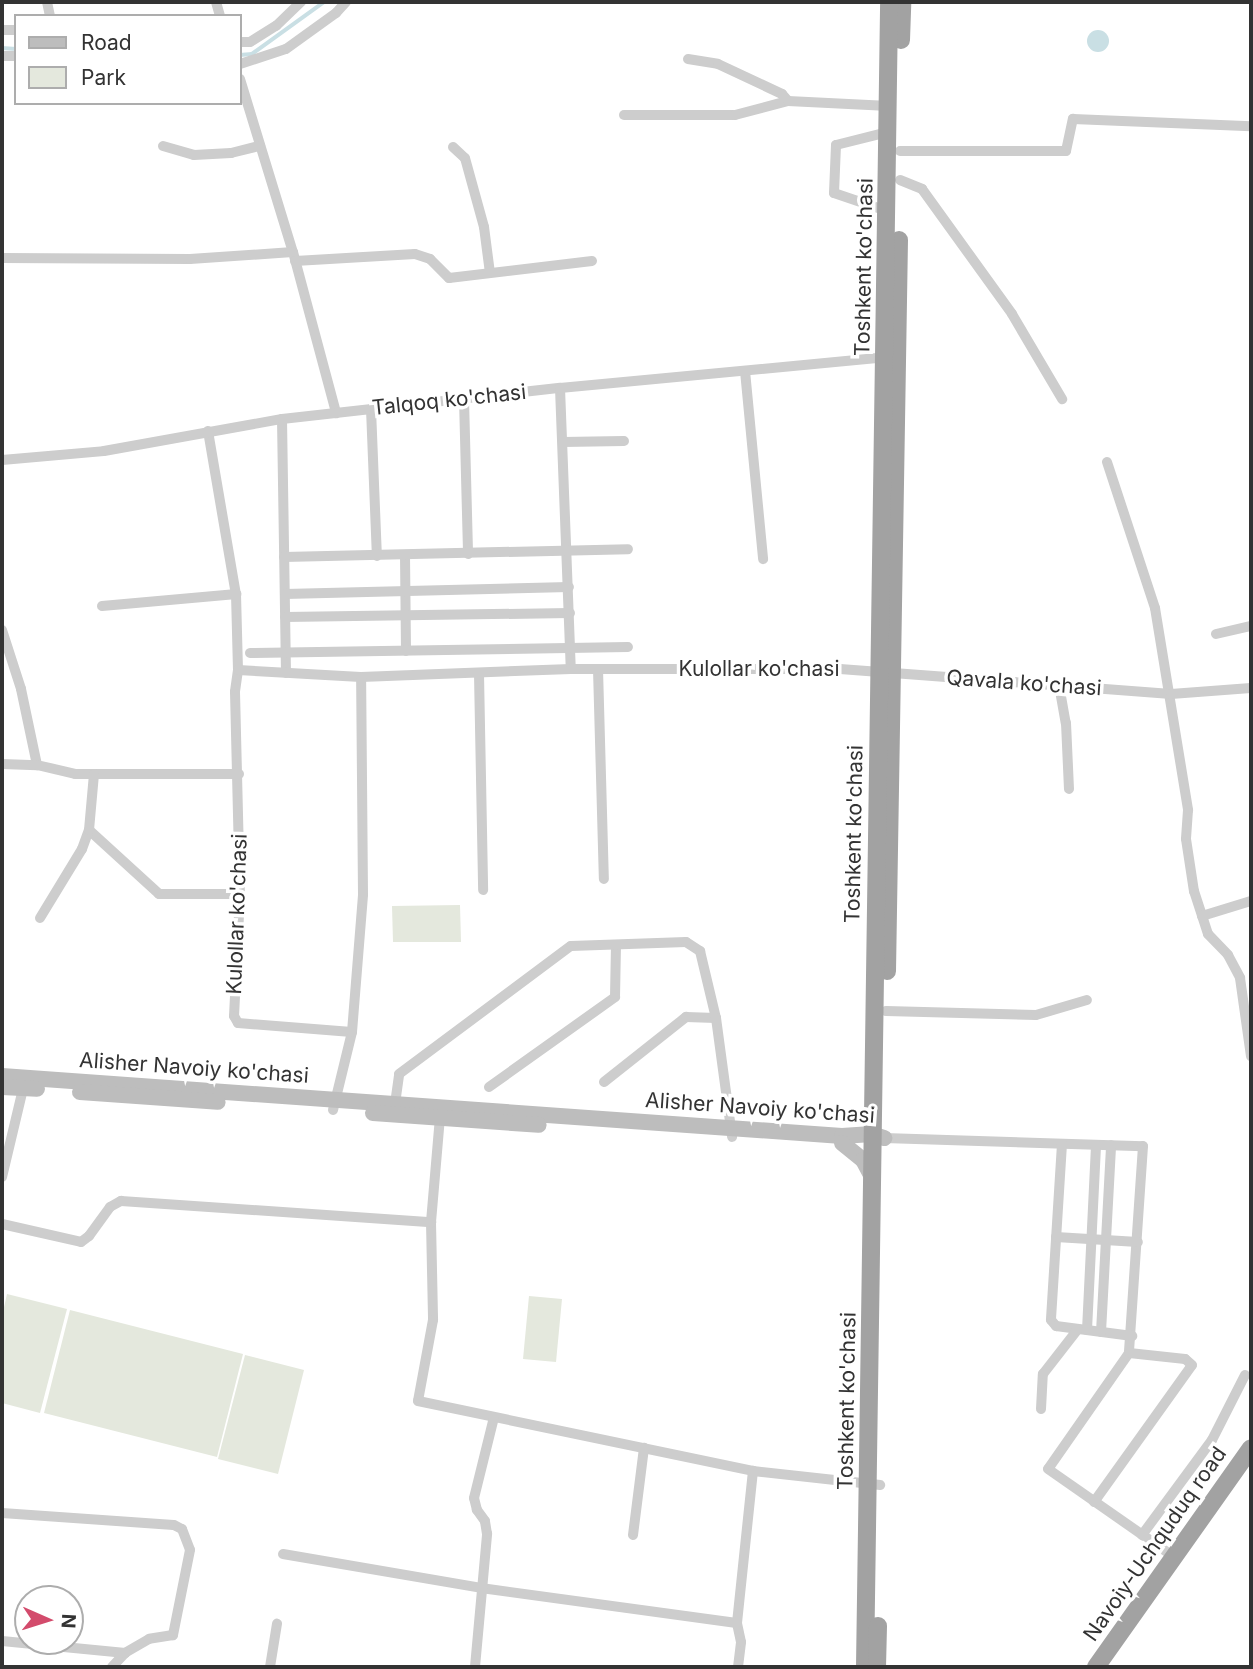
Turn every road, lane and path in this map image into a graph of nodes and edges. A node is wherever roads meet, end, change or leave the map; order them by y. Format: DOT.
graph roads {
  1 [pos="301,2"];
  2 [pos="346,2"];
  3 [pos="889,2"];
  4 [pos="902,2"];
  5 [pos="242,42"];
  6 [pos="688,59"];
  7 [pos="242,63"];
  8 [pos="242,86"];
  9 [pos="788,101"];
  10 [pos="889,106"];
  11 [pos="624,115"];
  12 [pos="1251,126"];
  13 [pos="888,132"];
  14 [pos="163,146"];
  15 [pos="260,146"];
  16 [pos="453,147"];
  17 [pos="900,151"];
  18 [pos="900,180"];
  19 [pos="887,211"];
  20 [pos="294,257"];
  21 [pos="2,258"];
  22 [pos="592,261"];
  23 [pos="490,273"];
  24 [pos="892,357"];
  25 [pos="745,371"];
  26 [pos="560,388"];
  27 [pos="464,399"];
  28 [pos="1062,399"];
  29 [pos="371,409"];
  30 [pos="336,413"];
  31 [pos="282,419"];
  32 [pos="208,431"];
  33 [pos="624,441"];
  34 [pos="563,442"];
  35 [pos="2,460"];
  36 [pos="1107,462"];
  37 [pos="628,549"];
  38 [pos="568,552"];
  39 [pos="468,554"];
  40 [pos="405,555"];
  41 [pos="377,556"];
  42 [pos="284,557"];
  43 [pos="763,559"];
  44 [pos="569,587"];
  45 [pos="405,591"];
  46 [pos="236,594"];
  47 [pos="285,594"];
  48 [pos="102,606"];
  49 [pos="570,613"];
  50 [pos="406,616"];
  51 [pos="285,617"];
  52 [pos="1251,626"];
  53 [pos="2,630"];
  54 [pos="1216,634"];
  55 [pos="628,647"];
  56 [pos="570,648"];
  57 [pos="406,651"];
  58 [pos="250,653"];
  59 [pos="286,653"];
  60 [pos="571,669"];
  61 [pos="598,669"];
  62 [pos="238,670"];
  63 [pos="886,672"];
  64 [pos="286,673"];
  65 [pos="479,674"];
  66 [pos="361,677"];
  67 [pos="1059,685"];
  68 [pos="1251,688"];
  69 [pos="1171,694"];
  70 [pos="2,764"];
  71 [pos="37,765"];
  72 [pos="94,774"];
  73 [pos="239,774"];
  74 [pos="1069,789"];
  75 [pos="89,830"];
  76 [pos="604,879"];
  77 [pos="483,890"];
  78 [pos="240,894"];
  79 [pos="1251,901"];
  80 [pos="1202,916"];
  81 [pos="40,918"];
  82 [pos="615,945"];
  83 [pos="1087,1000"];
  84 [pos="886,1011"];
  85 [pos="716,1018"];
  86 [pos="352,1032"];
  87 [pos="1251,1056"];
  88 [pos="2,1076"];
  89 [pos="604,1082"];
  90 [pos="24,1083"];
  91 [pos="2,1087"];
  92 [pos="489,1087"];
  93 [pos="873,1102"];
  94 [pos="395,1104"];
  95 [pos="333,1105"];
  96 [pos="440,1118"];
  97 [pos="732,1132"];
  98 [pos="876,1138"];
  99 [pos="842,1139"];
  100 [pos="1062,1144"];
  101 [pos="1096,1145"];
  102 [pos="1111,1145"];
  103 [pos="2,1177"];
  104 [pos="872,1177"];
  105 [pos="431,1222"];
  106 [pos="2,1224"];
  107 [pos="1056,1237"];
  108 [pos="1092,1239"];
  109 [pos="1105,1240"];
  110 [pos="1138,1242"];
  111 [pos="1082,1330"];
  112 [pos="1101,1332"];
  113 [pos="1132,1336"];
  114 [pos="1129,1353"];
  115 [pos="1245,1376"];
  116 [pos="1041,1409"];
  117 [pos="494,1417"];
  118 [pos="644,1448"];
  119 [pos="1251,1448"];
  120 [pos="753,1471"];
  121 [pos="874,1484"];
  122 [pos="1094,1502"];
  123 [pos="2,1513"];
  124 [pos="632,1535"];
  125 [pos="1142,1535"];
  126 [pos="283,1554"];
  127 [pos="1174,1557"];
  128 [pos="481,1588"];
  129 [pos="737,1623"];
  130 [pos="277,1625"];
  131 [pos="2,1641"];
  132 [pos="125,1653"];
  133 [pos="112,1667"];
  134 [pos="271,1667"];
  135 [pos="475,1667"];
  136 [pos="738,1667"];
  137 [pos="865,1667"];
  138 [pos="877,1667"];
  139 [pos="1096,1667"];
  1 -- 5 [label="street"];
  2 -- 7 [label="street"];
  3 -- 10 [label="highway, Toshkent ko'chasi"];
  4 -- 17 [label="highway, Toshkent ko'chasi"];
  6 -- 9 [label="street"];
  8 -- 15 [label="street"];
  9 -- 10 [label="street"];
  9 -- 11 [label="street"];
  10 -- 13 [label="highway, Toshkent ko'chasi"];
  12 -- 17 [label="street"];
  13 -- 19 [label="highway, Toshkent ko'chasi"];
  13 -- 19 [label="street"];
  14 -- 15 [label="street"];
  15 -- 20 [label="street"];
  16 -- 23 [label="street"];
  17 -- 18 [label="highway, Toshkent ko'chasi"];
  18 -- 24 [label="highway, Toshkent ko'chasi"];
  18 -- 28 [label="street"];
  19 -- 24 [label="highway, Toshkent ko'chasi"];
  20 -- 21 [label="street"];
  20 -- 23 [label="street"];
  20 -- 30 [label="street"];
  22 -- 23 [label="street"];
  24 -- 25 [label="street, Talqoq ko'chasi"];
  24 -- 63 [label="highway, Toshkent ko'chasi"];
  25 -- 26 [label="street, Talqoq ko'chasi"];
  25 -- 43 [label="street"];
  26 -- 27 [label="street, Talqoq ko'chasi"];
  26 -- 34 [label="street"];
  27 -- 29 [label="street, Talqoq ko'chasi"];
  27 -- 39 [label="street"];
  29 -- 30 [label="street, Talqoq ko'chasi"];
  29 -- 41 [label="street"];
  30 -- 31 [label="street, Talqoq ko'chasi"];
  31 -- 32 [label="street, Talqoq ko'chasi"];
  31 -- 42 [label="street"];
  32 -- 35 [label="street, Talqoq ko'chasi"];
  32 -- 46 [label="street, Kulollar ko'chasi"];
  33 -- 34 [label="street"];
  34 -- 38 [label="street"];
  36 -- 69 [label="street"];
  37 -- 38 [label="street"];
  38 -- 39 [label="street"];
  38 -- 44 [label="street"];
  39 -- 40 [label="street"];
  40 -- 41 [label="street"];
  40 -- 45 [label="street"];
  41 -- 42 [label="street"];
  42 -- 47 [label="street"];
  44 -- 45 [label="street"];
  44 -- 49 [label="street"];
  45 -- 47 [label="street"];
  45 -- 50 [label="street"];
  46 -- 48 [label="street"];
  46 -- 62 [label="street, Kulollar ko'chasi"];
  47 -- 51 [label="street"];
  49 -- 50 [label="street"];
  49 -- 56 [label="street"];
  50 -- 51 [label="street"];
  50 -- 57 [label="street"];
  51 -- 59 [label="street"];
  52 -- 54 [label="street"];
  53 -- 71 [label="street"];
  55 -- 56 [label="street"];
  56 -- 57 [label="street"];
  56 -- 60 [label="street"];
  57 -- 59 [label="street"];
  58 -- 59 [label="street"];
  59 -- 64 [label="street"];
  60 -- 61 [label="street, Kulollar ko'chasi"];
  60 -- 65 [label="street, Kulollar ko'chasi"];
  61 -- 63 [label="street, Kulollar ko'chasi"];
  61 -- 76 [label="street"];
  62 -- 64 [label="street, Kulollar ko'chasi"];
  62 -- 73 [label="street, Kulollar ko'chasi"];
  63 -- 67 [label="street, Qavala ko'chasi"];
  63 -- 84 [label="highway, Toshkent ko'chasi"];
  63 -- 93 [label="highway, Toshkent ko'chasi"];
  64 -- 66 [label="street, Kulollar ko'chasi"];
  65 -- 66 [label="street, Kulollar ko'chasi"];
  65 -- 77 [label="street"];
  66 -- 86 [label="street"];
  67 -- 69 [label="street, Qavala ko'chasi"];
  67 -- 74 [label="street"];
  68 -- 69 [label="street, Qavala ko'chasi"];
  69 -- 80 [label="street"];
  70 -- 71 [label="street"];
  71 -- 72 [label="street"];
  72 -- 73 [label="street"];
  72 -- 75 [label="street"];
  73 -- 78 [label="street, Kulollar ko'chasi"];
  75 -- 78 [label="street"];
  75 -- 81 [label="street"];
  78 -- 86 [label="street, Kulollar ko'chasi"];
  79 -- 80 [label="street"];
  80 -- 87 [label="street"];
  82 -- 85 [label="street"];
  82 -- 92 [label="street"];
  82 -- 94 [label="street"];
  83 -- 84 [label="street"];
  84 -- 98 [label="highway, Toshkent ko'chasi"];
  85 -- 89 [label="street"];
  85 -- 97 [label="street"];
  86 -- 95 [label="street"];
  88 -- 90 [label="main road, Alisher Navoiy ko'chasi"];
  90 -- 91 [label="main road, Alisher Navoiy ko'chasi"];
  90 -- 95 [label="main road, Alisher Navoiy ko'chasi"];
  90 -- 103 [label="street"];
  93 -- 98 [label="highway, Toshkent ko'chasi"];
  93 -- 99 [label="main road"];
  94 -- 95 [label="main road, Alisher Navoiy ko'chasi"];
  94 -- 97 [label="main road, Alisher Navoiy ko'chasi"];
  95 -- 96 [label="main road, Alisher Navoiy ko'chasi"];
  96 -- 97 [label="main road, Alisher Navoiy ko'chasi"];
  96 -- 105 [label="street"];
  97 -- 99 [label="main road, Alisher Navoiy ko'chasi"];
  98 -- 99 [label="main road, Alisher Navoiy ko'chasi"];
  98 -- 100 [label="street"];
  98 -- 104 [label="highway, Toshkent ko'chasi"];
  98 -- 121 [label="highway, Toshkent ko'chasi"];
  99 -- 104 [label="main road"];
  100 -- 101 [label="street"];
  100 -- 107 [label="street"];
  101 -- 102 [label="street"];
  101 -- 108 [label="street"];
  102 -- 109 [label="street"];
  102 -- 110 [label="street"];
  104 -- 121 [label="highway, Toshkent ko'chasi"];
  105 -- 106 [label="street"];
  105 -- 117 [label="street"];
  107 -- 108 [label="street"];
  107 -- 111 [label="street"];
  108 -- 109 [label="street"];
  108 -- 111 [label="street"];
  109 -- 110 [label="street"];
  109 -- 112 [label="street"];
  110 -- 113 [label="street"];
  111 -- 112 [label="street"];
  111 -- 116 [label="street"];
  112 -- 113 [label="street"];
  113 -- 114 [label="street"];
  114 -- 122 [label="street"];
  114 -- 122 [label="street"];
  115 -- 125 [label="street"];
  117 -- 118 [label="street"];
  117 -- 128 [label="street"];
  118 -- 120 [label="street"];
  118 -- 124 [label="street"];
  119 -- 127 [label="highway, Navoiy-Uchquduq road"];
  120 -- 121 [label="street"];
  120 -- 129 [label="street"];
  121 -- 137 [label="highway, Toshkent ko'chasi"];
  121 -- 138 [label="highway, Toshkent ko'chasi"];
  122 -- 125 [label="street"];
  123 -- 132 [label="street"];
  125 -- 127 [label="street"];
  126 -- 128 [label="street"];
  127 -- 139 [label="highway, Navoiy-Uchquduq road"];
  128 -- 129 [label="street"];
  128 -- 135 [label="street"];
  129 -- 136 [label="street"];
  130 -- 134 [label="street"];
  131 -- 132 [label="street"];
  132 -- 133 [label="street"];
}
